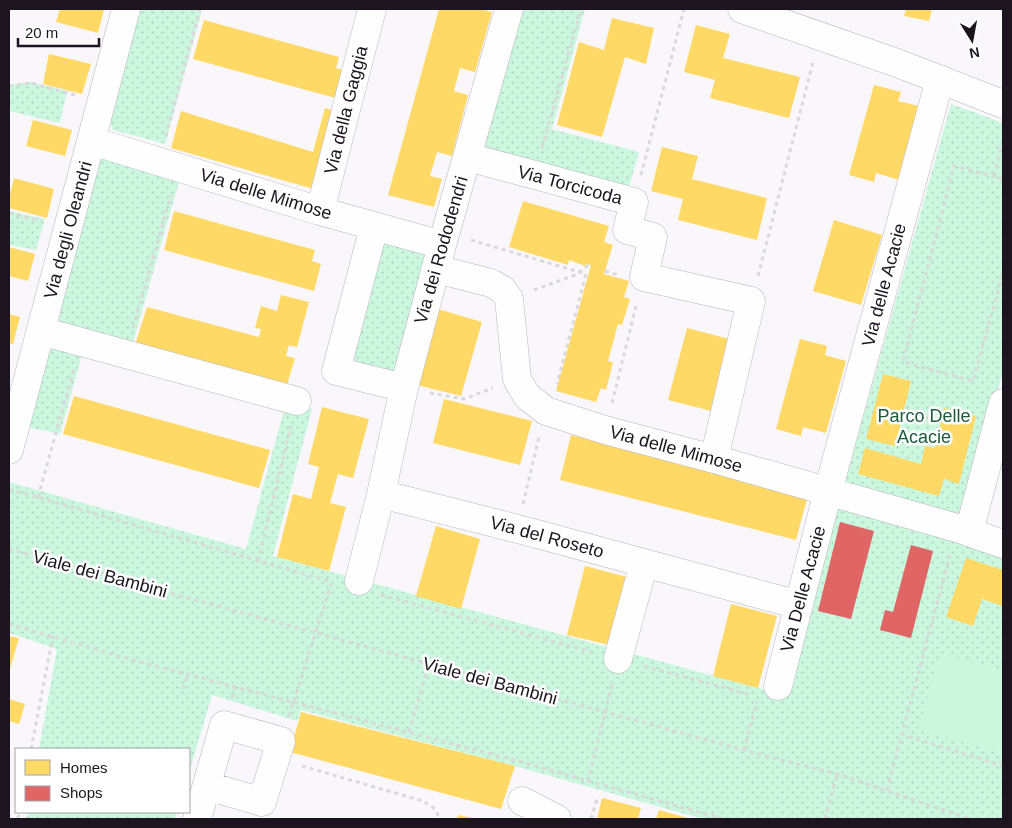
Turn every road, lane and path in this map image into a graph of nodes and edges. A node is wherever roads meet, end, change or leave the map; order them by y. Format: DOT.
graph roads {
  1 [pos="126,9"];
  2 [pos="200,9"];
  3 [pos="372,9"];
  4 [pos="509,9"];
  5 [pos="581,9"];
  6 [pos="684,9"];
  7 [pos="742,9"];
  8 [pos="820,35"];
  9 [pos="940,79"];
  10 [pos="9,86"];
  11 [pos="102,102"];
  12 [pos="1003,104"];
  13 [pos="1003,140"];
  14 [pos="92,141"];
  15 [pos="468,157"];
  16 [pos="169,165"];
  17 [pos="534,175"];
  18 [pos="994,176"];
  19 [pos="1003,179"];
  20 [pos="634,202"];
  21 [pos="320,211"];
  22 [pos="9,213"];
  23 [pos="374,227"];
  24 [pos="68,228"];
  25 [pos="441,249"];
  26 [pos="590,267"];
  27 [pos="580,272"];
  28 [pos="1003,273"];
  29 [pos="644,277"];
  30 [pos="509,299"];
  31 [pos="751,301"];
  32 [pos="41,331"];
  33 [pos="82,342"];
  34 [pos="126,354"];
  35 [pos="517,379"];
  36 [pos="404,388"];
  37 [pos="551,399"];
  38 [pos="297,400"];
  39 [pos="1002,413"];
  40 [pos="605,430"];
  41 [pos="9,450"];
  42 [pos="714,459"];
  43 [pos="9,489"];
  44 [pos="828,491"];
  45 [pos="381,494"];
  46 [pos="38,498"];
  47 [pos="517,529"];
  48 [pos="963,530"];
  49 [pos="1003,544"];
  50 [pos="9,548"];
  51 [pos="258,561"];
  52 [pos="644,563"];
  53 [pos="332,582"];
  54 [pos="358,586"];
  55 [pos="799,605"];
  56 [pos="9,624"];
  57 [pos="315,633"];
  58 [pos="52,636"];
  59 [pos="618,659"];
  60 [pos="429,664"];
  61 [pos="188,674"];
  62 [pos="778,686"];
  63 [pos="183,689"];
  64 [pos="293,702"];
  65 [pos="605,712"];
  66 [pos="409,732"];
  67 [pos="901,734"];
  68 [pos="31,748"];
  69 [pos="278,749"];
  70 [pos="744,750"];
  71 [pos="1003,766"];
  72 [pos="837,774"];
  73 [pos="588,782"];
  74 [pos="208,786"];
  75 [pos="887,790"];
  76 [pos="598,796"];
  77 [pos="522,801"];
  78 [pos="197,819"];
  79 [pos="440,819"];
  80 [pos="557,819"];
  81 [pos="592,819"];
  82 [pos="723,819"];
  83 [pos="825,819"];
  84 [pos="970,819"];
  1 -- 11 [label="street, Via degli Oleandri"];
  2 -- 16 [label="path"];
  3 -- 21 [label="street, Via della Gaggia"];
  4 -- 15 [label="street, Via dei Rododendri"];
  5 -- 17 [label="path"];
  6 -- 20 [label="path"];
  7 -- 8 [label="street"];
  8 -- 9 [label="street"];
  8 -- 31 [label="path"];
  9 -- 12 [label="street"];
  9 -- 44 [label="street, Via delle Acacie"];
  10 -- 11 [label="path"];
  11 -- 14 [label="street, Via degli Oleandri"];
  13 -- 18 [label="path"];
  14 -- 16 [label="street, Via delle Mimose"];
  14 -- 24 [label="street, Via degli Oleandri"];
  15 -- 17 [label="street, Via Torcicoda"];
  15 -- 25 [label="street, Via dei Rododendri"];
  16 -- 21 [label="street, Via delle Mimose"];
  16 -- 34 [label="path"];
  17 -- 20 [label="street, Via Torcicoda"];
  18 -- 19 [label="path"];
  18 -- 28 [label="path"];
  20 -- 29 [label="street, Via Torcicoda"];
  21 -- 23 [label="street, Via delle Mimose"];
  22 -- 24 [label="path"];
  23 -- 25 [label="street, Via delle Mimose"];
  23 -- 36 [label="street"];
  24 -- 32 [label="street, Via degli Oleandri"];
  25 -- 27 [label="path"];
  25 -- 30 [label="street, Via delle Mimose"];
  25 -- 36 [label="street, Via dei Rododendri"];
  26 -- 27 [label="path"];
  27 -- 30 [label="path"];
  27 -- 37 [label="path"];
  29 -- 31 [label="street"];
  29 -- 40 [label="path"];
  30 -- 35 [label="street, Via delle Mimose"];
  31 -- 42 [label="street"];
  32 -- 33 [label="street"];
  32 -- 41 [label="street, Via degli Oleandri"];
  33 -- 34 [label="street"];
  33 -- 46 [label="path"];
  34 -- 38 [label="street"];
  35 -- 36 [label="path"];
  35 -- 37 [label="street, Via delle Mimose"];
  36 -- 45 [label="street, Via dei Rododendri"];
  37 -- 40 [label="street, Via delle Mimose"];
  37 -- 47 [label="path"];
  38 -- 51 [label="path"];
  39 -- 48 [label="street"];
  40 -- 42 [label="street, Via delle Mimose"];
  42 -- 44 [label="street, Via delle Mimose"];
  43 -- 46 [label="path"];
  44 -- 48 [label="street, Via delle Mimose"];
  44 -- 55 [label="street, Via Delle Acacie"];
  45 -- 47 [label="street, Via del Roseto"];
  45 -- 54 [label="street"];
  46 -- 51 [label="path"];
  47 -- 52 [label="street, Via del Roseto"];
  48 -- 49 [label="street, Via delle Mimose"];
  48 -- 67 [label="path"];
  50 -- 57 [label="path, Viale dei Bambini"];
  51 -- 53 [label="path"];
  52 -- 55 [label="street, Via del Roseto"];
  52 -- 59 [label="street"];
  53 -- 54 [label="path"];
  53 -- 57 [label="path"];
  54 -- 59 [label="path"];
  55 -- 62 [label="street, Via Delle Acacie"];
  56 -- 58 [label="path"];
  57 -- 60 [label="path, Viale dei Bambini"];
  57 -- 64 [label="path"];
  58 -- 61 [label="path"];
  58 -- 68 [label="path"];
  59 -- 65 [label="path"];
  59 -- 70 [label="path"];
  60 -- 65 [label="path, Viale dei Bambini"];
  60 -- 66 [label="path"];
  61 -- 63 [label="path"];
  61 -- 64 [label="path"];
  64 -- 66 [label="path"];
  64 -- 69 [label="path"];
  65 -- 70 [label="path, Viale dei Bambini"];
  65 -- 73 [label="path"];
  66 -- 73 [label="path"];
  67 -- 71 [label="path"];
  67 -- 75 [label="path"];
  69 -- 74 [label="street"];
  69 -- 74 [label="street"];
  69 -- 79 [label="path"];
  70 -- 72 [label="path, Viale dei Bambini"];
  72 -- 75 [label="path, Viale dei Bambini"];
  72 -- 83 [label="path"];
  73 -- 82 [label="path"];
  74 -- 78 [label="street"];
  75 -- 84 [label="path, Viale dei Bambini"];
  76 -- 81 [label="path"];
  77 -- 80 [label="street"];
}
